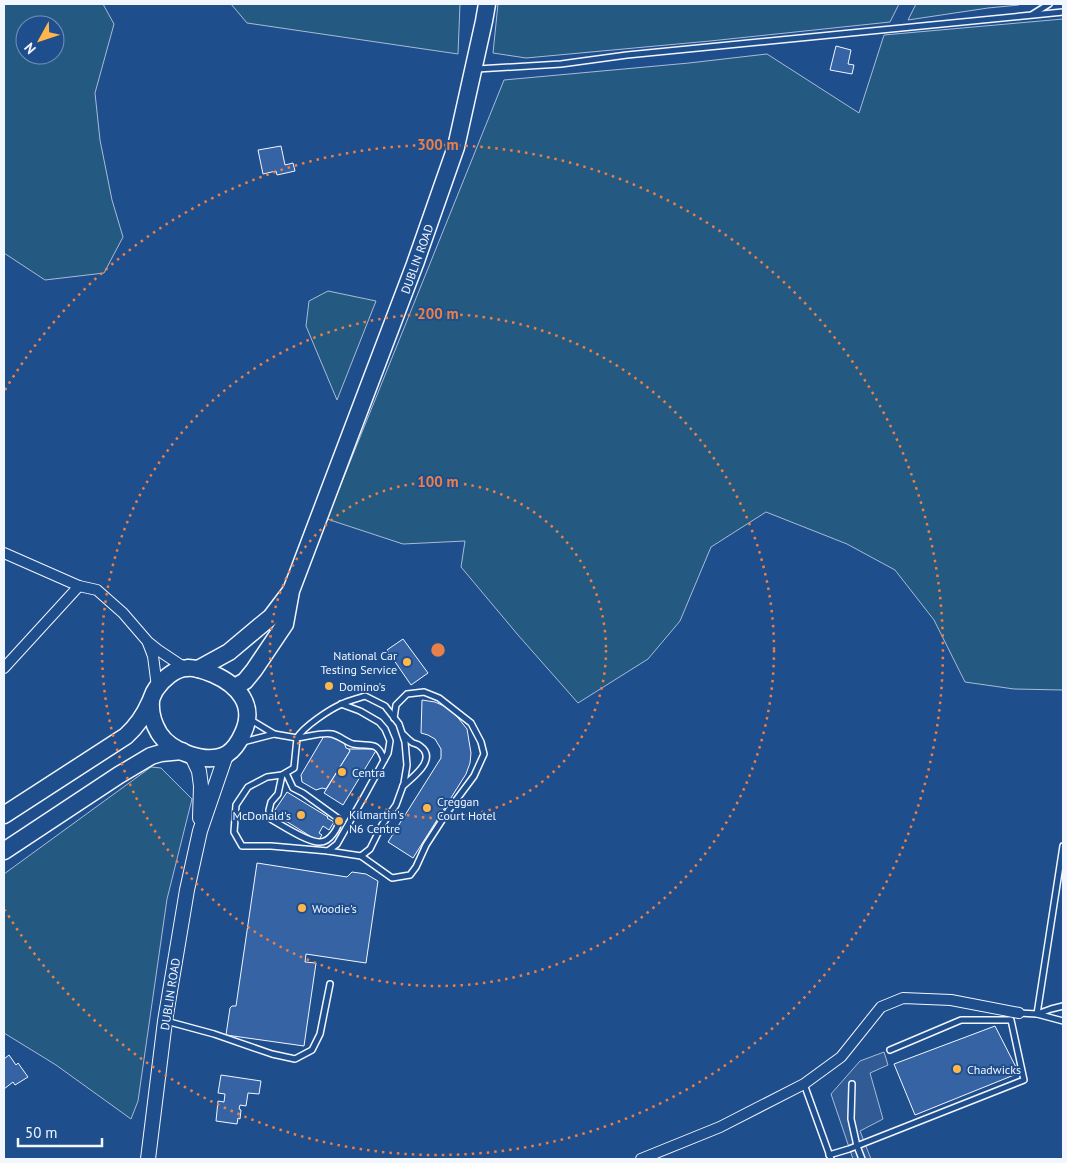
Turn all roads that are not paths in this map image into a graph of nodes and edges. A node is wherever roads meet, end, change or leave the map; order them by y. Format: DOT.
graph roads {
  1 [pos="486,4"];
  2 [pos="1049,4"];
  3 [pos="1063,12"];
  4 [pos="1030,15"];
  5 [pos="474,69"];
  6 [pos="4,553"];
  7 [pos="78,586"];
  8 [pos="291,590"];
  9 [pos="148,642"];
  10 [pos="4,668"];
  11 [pos="192,668"];
  12 [pos="235,687"];
  13 [pos="154,694"];
  14 [pos="341,704"];
  15 [pos="248,718"];
  16 [pos="394,718"];
  17 [pos="274,734"];
  18 [pos="402,734"];
  19 [pos="298,738"];
  20 [pos="232,750"];
  21 [pos="187,754"];
  22 [pos="384,760"];
  23 [pos="284,774"];
  24 [pos="403,786"];
  25 [pos="4,815"];
  26 [pos="200,831"];
  27 [pos="1063,846"];
  28 [pos="4,851"];
  29 [pos="328,851"];
  30 [pos="361,856"];
  31 [pos="330,984"];
  32 [pos="1063,1006"];
  33 [pos="1019,1013"];
  34 [pos="1037,1014"];
  35 [pos="165,1021"];
  36 [pos="1063,1021"];
  37 [pos="890,1050"];
  38 [pos="804,1084"];
  39 [pos="852,1084"];
  40 [pos="857,1146"];
  41 [pos="830,1157"];
  42 [pos="148,1159"];
  43 [pos="641,1159"];
  44 [pos="862,1159"];
  1 -- 5 [label="main road, DUBLIN ROAD"];
  2 -- 4 [label="lane"];
  3 -- 4 [label="lane"];
  4 -- 5 [label="lane"];
  5 -- 8 [label="main road, DUBLIN ROAD"];
  6 -- 7 [label="street"];
  7 -- 9 [label="street"];
  7 -- 10 [label="street"];
  8 -- 11 [label="main road, DUBLIN ROAD"];
  8 -- 12 [label="main road, DUBLIN ROAD"];
  9 -- 11 [label="street"];
  9 -- 13 [label="street"];
  11 -- 12 [label="main road"];
  11 -- 13 [label="main road"];
  12 -- 15 [label="main road"];
  13 -- 21 [label="main road"];
  13 -- 25 [label="main road"];
  14 -- 16 [label="lane"];
  14 -- 19 [label="lane"];
  14 -- 22 [label="lane"];
  15 -- 17 [label="lane"];
  15 -- 20 [label="main road"];
  16 -- 18 [label="lane"];
  16 -- 30 [label="lane"];
  17 -- 19 [label="lane"];
  17 -- 20 [label="lane"];
  18 -- 24 [label="lane"];
  18 -- 24 [label="lane"];
  19 -- 22 [label="lane"];
  19 -- 23 [label="lane"];
  20 -- 21 [label="main road"];
  20 -- 26 [label="main road, DUBLIN ROAD"];
  21 -- 26 [label="main road, DUBLIN ROAD"];
  21 -- 28 [label="main road"];
  22 -- 29 [label="lane"];
  23 -- 23 [label="lane"];
  23 -- 29 [label="lane"];
  24 -- 30 [label="lane"];
  26 -- 35 [label="main road, DUBLIN ROAD"];
  27 -- 34 [label="lane"];
  29 -- 30 [label="lane"];
  31 -- 35 [label="lane"];
  32 -- 34 [label="lane"];
  33 -- 34 [label="lane"];
  33 -- 38 [label="street"];
  34 -- 36 [label="lane"];
  35 -- 42 [label="main road, DUBLIN ROAD"];
  37 -- 40 [label="lane"];
  38 -- 41 [label="lane"];
  38 -- 43 [label="street"];
  39 -- 40 [label="lane"];
  40 -- 41 [label="lane"];
  40 -- 44 [label="lane"];
}
